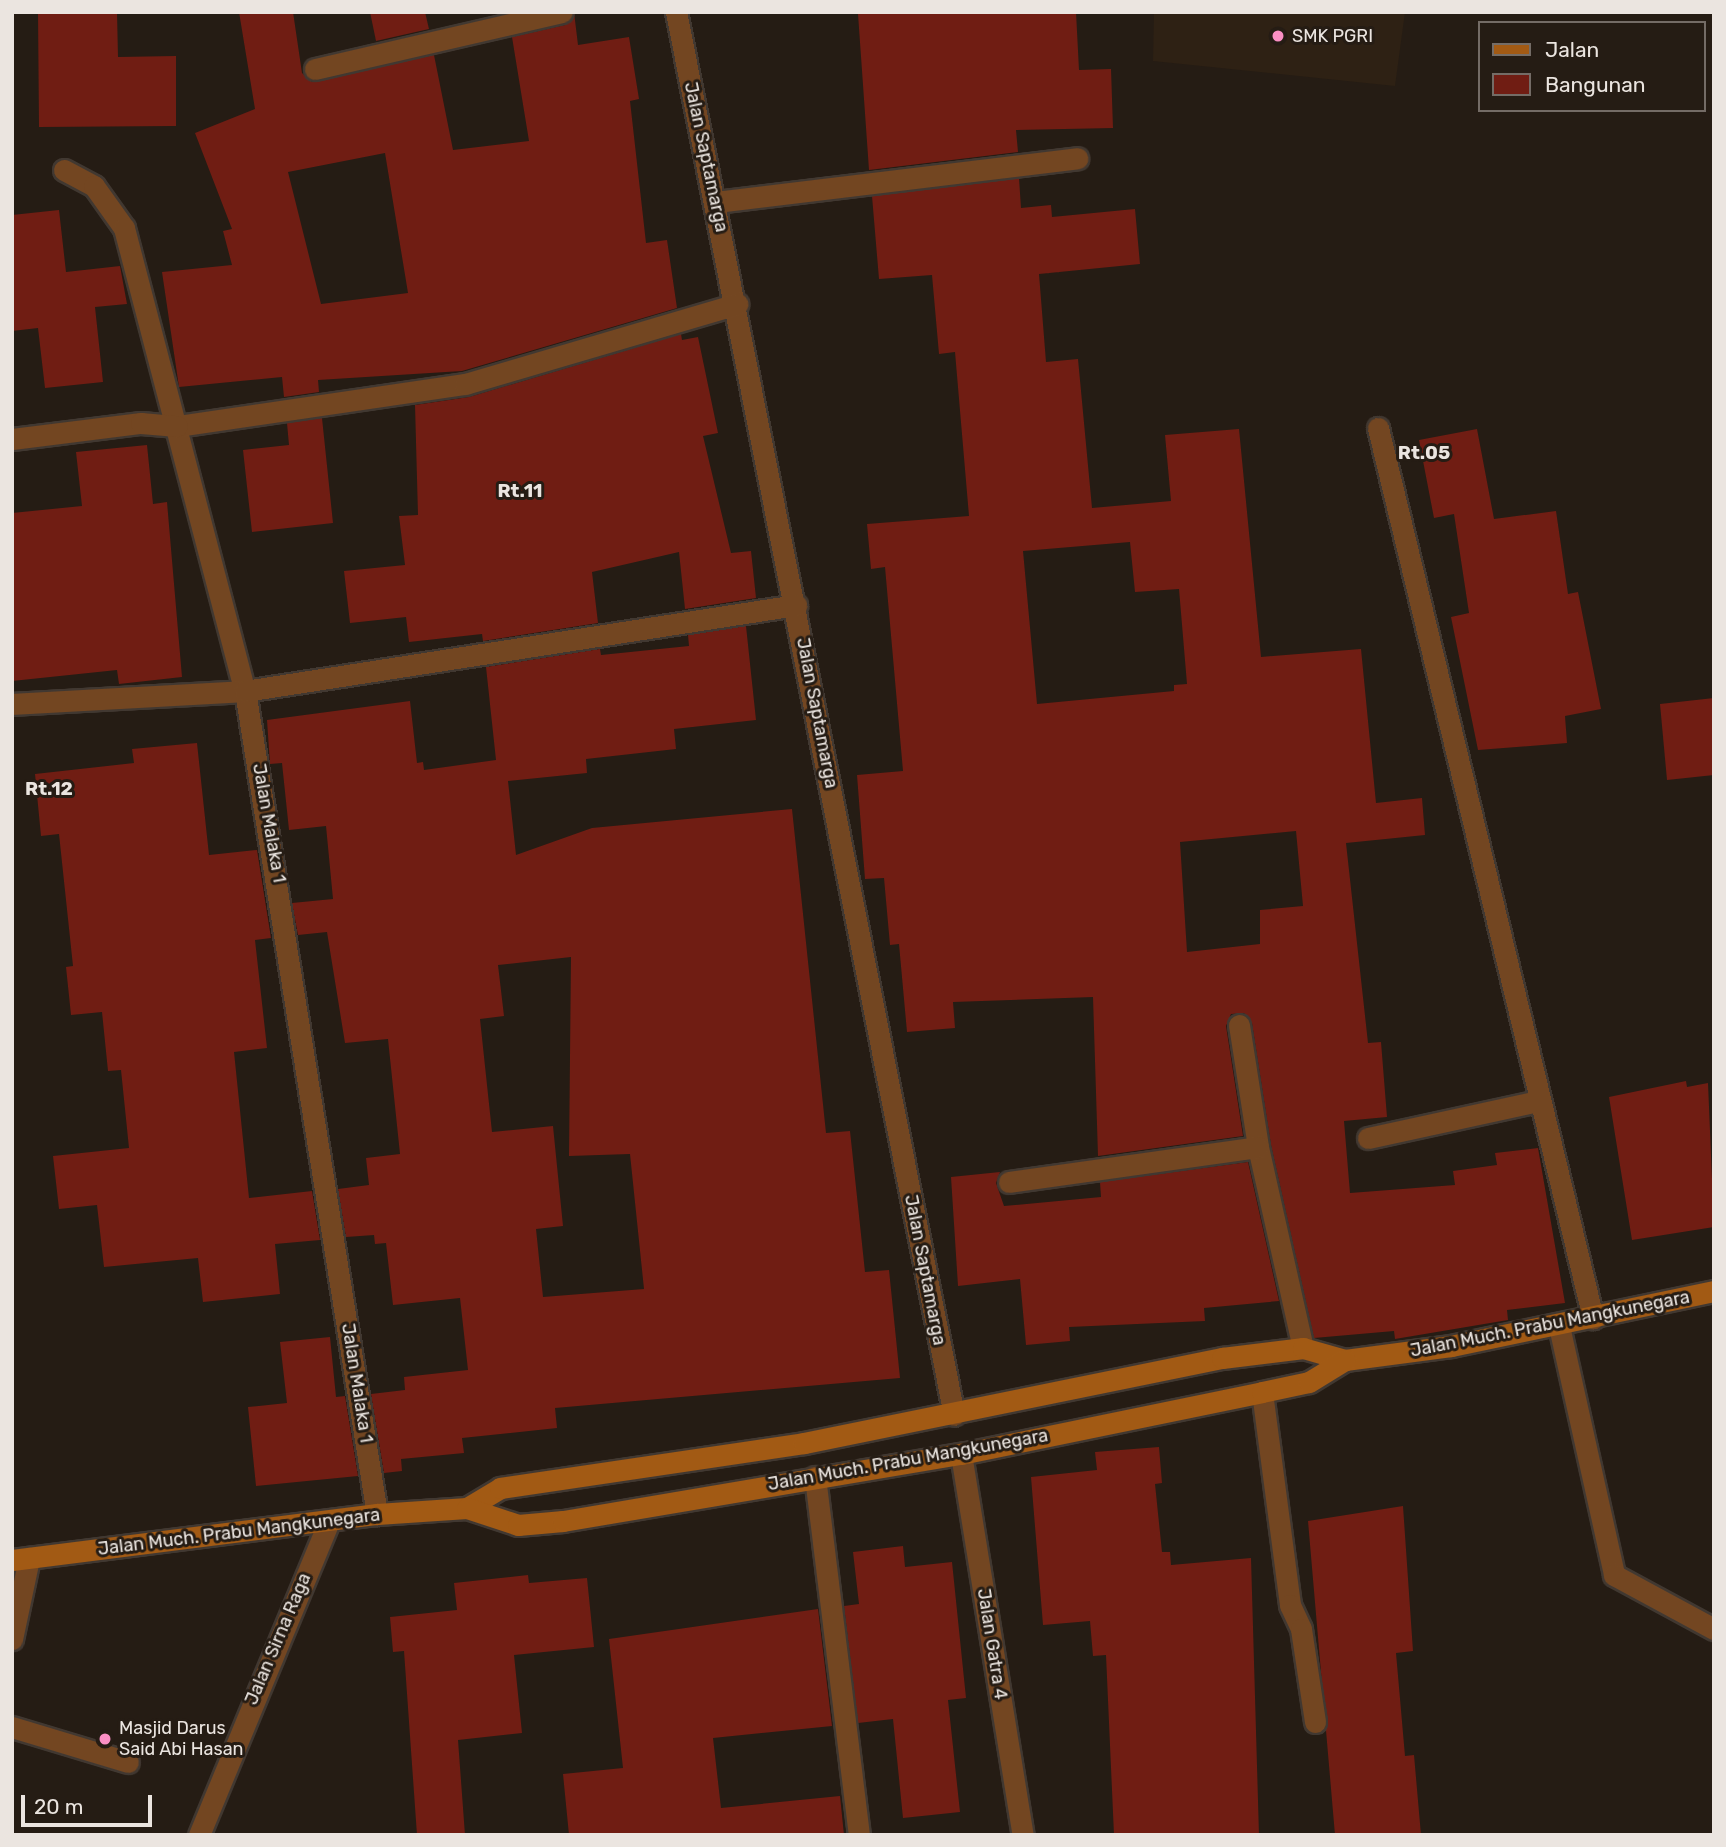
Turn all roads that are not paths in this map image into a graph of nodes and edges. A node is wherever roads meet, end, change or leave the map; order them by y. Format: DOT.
graph roads {
  1 [pos="561,12"];
  2 [pos="676,12"];
  3 [pos="315,69"];
  4 [pos="1077,158"];
  5 [pos="64,170"];
  6 [pos="716,202"];
  7 [pos="737,304"];
  8 [pos="177,426"];
  9 [pos="1378,428"];
  10 [pos="12,439"];
  11 [pos="796,605"];
  12 [pos="245,691"];
  13 [pos="12,704"];
  14 [pos="1240,1025"];
  15 [pos="1537,1101"];
  16 [pos="1368,1138"];
  17 [pos="1258,1147"];
  18 [pos="1009,1182"];
  19 [pos="1714,1291"];
  20 [pos="1593,1318"];
  21 [pos="1559,1326"];
  22 [pos="1303,1349"];
  23 [pos="1345,1360"];
  24 [pos="1262,1392"];
  25 [pos="954,1415"];
  26 [pos="961,1454"];
  27 [pos="815,1477"];
  28 [pos="467,1508"];
  29 [pos="377,1514"];
  30 [pos="328,1523"];
  31 [pos="20,1559"];
  32 [pos="1714,1629"];
  33 [pos="12,1639"];
  34 [pos="1315,1723"];
  35 [pos="12,1727"];
  36 [pos="128,1762"];
  37 [pos="199,1835"];
  38 [pos="859,1835"];
  39 [pos="1023,1835"];
  1 -- 3 [label="street"];
  2 -- 6 [label="street, Jalan Saptamarga"];
  4 -- 6 [label="street"];
  5 -- 8 [label="street, Jalan Malaka 1"];
  6 -- 7 [label="street, Jalan Saptamarga"];
  7 -- 8 [label="street"];
  7 -- 11 [label="street, Jalan Saptamarga"];
  8 -- 10 [label="street"];
  8 -- 12 [label="street, Jalan Malaka 1"];
  9 -- 15 [label="street"];
  11 -- 12 [label="street"];
  11 -- 25 [label="street, Jalan Saptamarga"];
  12 -- 13 [label="street"];
  12 -- 29 [label="street, Jalan Malaka 1"];
  14 -- 17 [label="street"];
  15 -- 16 [label="street"];
  15 -- 20 [label="street"];
  17 -- 18 [label="street"];
  17 -- 22 [label="street"];
  19 -- 20 [label="main road, Jalan Much. Prabu Mangkunegara"];
  20 -- 21 [label="main road, Jalan Much. Prabu Mangkunegara"];
  21 -- 23 [label="main road, Jalan Much. Prabu Mangkunegara"];
  21 -- 32 [label="street"];
  22 -- 23 [label="main road, Jalan Much. Prabu Mangkunegara"];
  22 -- 25 [label="main road, Jalan Much. Prabu Mangkunegara"];
  23 -- 24 [label="main road, Jalan Much. Prabu Mangkunegara"];
  24 -- 26 [label="main road, Jalan Much. Prabu Mangkunegara"];
  24 -- 34 [label="street"];
  25 -- 28 [label="main road, Jalan Much. Prabu Mangkunegara"];
  26 -- 27 [label="main road, Jalan Much. Prabu Mangkunegara"];
  26 -- 39 [label="street, Jalan Gatra 4"];
  27 -- 28 [label="main road, Jalan Much. Prabu Mangkunegara"];
  27 -- 38 [label="street"];
  28 -- 29 [label="main road, Jalan Much. Prabu Mangkunegara"];
  29 -- 30 [label="main road, Jalan Much. Prabu Mangkunegara"];
  30 -- 31 [label="main road, Jalan Much. Prabu Mangkunegara"];
  30 -- 37 [label="street, Jalan Sirna Raga"];
  31 -- 33 [label="street"];
  35 -- 36 [label="street"];
}
